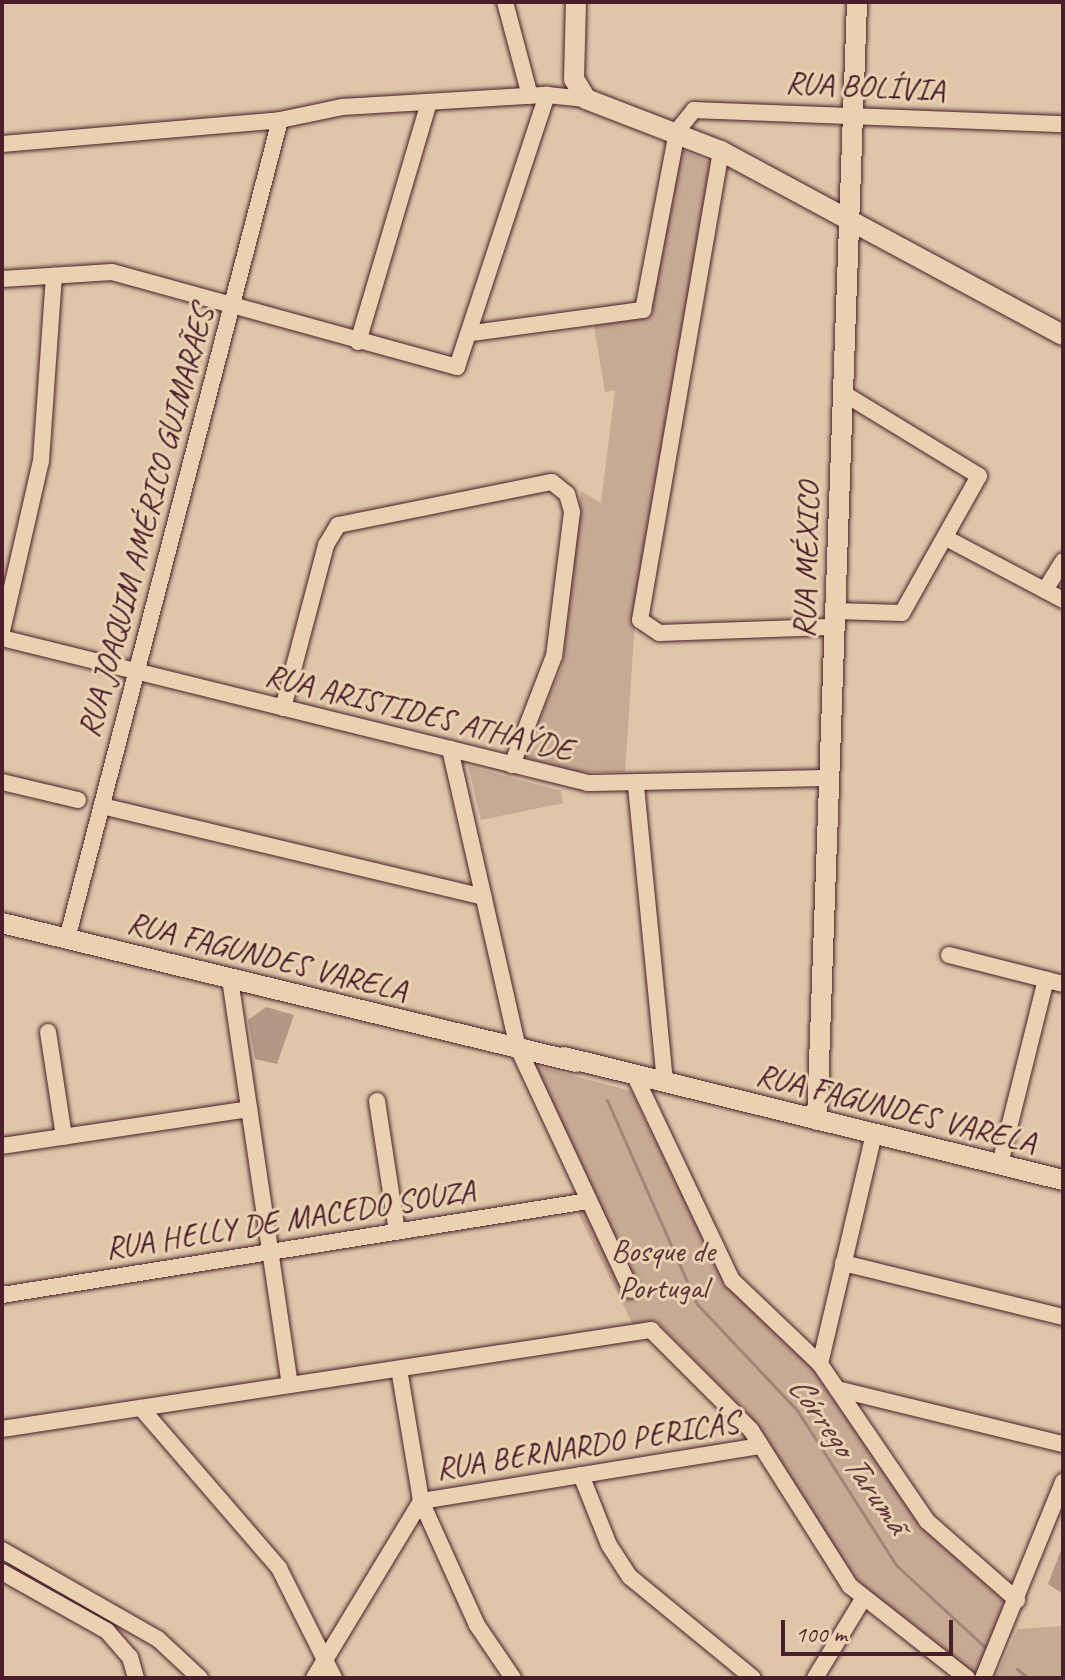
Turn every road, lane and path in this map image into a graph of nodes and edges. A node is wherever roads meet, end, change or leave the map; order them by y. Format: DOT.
graph roads {
  1 [pos="505,2"];
  2 [pos="576,2"];
  3 [pos="857,2"];
  4 [pos="574,71"];
  5 [pos="538,96"];
  6 [pos="586,99"];
  7 [pos="428,105"];
  8 [pos="853,115"];
  9 [pos="280,120"];
  10 [pos="1063,124"];
  11 [pos="677,131"];
  12 [pos="2,144"];
  13 [pos="721,151"];
  14 [pos="850,183"];
  15 [pos="796,191"];
  16 [pos="849,220"];
  17 [pos="54,275"];
  18 [pos="2,279"];
  19 [pos="232,305"];
  20 [pos="472,333"];
  21 [pos="1063,335"];
  22 [pos="358,342"];
  23 [pos="843,393"];
  24 [pos="946,538"];
  25 [pos="1063,561"];
  26 [pos="1045,590"];
  27 [pos="1063,600"];
  28 [pos="835,619"];
  29 [pos="2,631"];
  30 [pos="2,638"];
  31 [pos="137,672"];
  32 [pos="283,708"];
  33 [pos="450,749"];
  34 [pos="512,765"];
  35 [pos="829,778"];
  36 [pos="2,782"];
  37 [pos="636,786"];
  38 [pos="78,800"];
  39 [pos="102,806"];
  40 [pos="483,897"];
  41 [pos="2,923"];
  42 [pos="67,939"];
  43 [pos="949,955"];
  44 [pos="230,979"];
  45 [pos="1046,980"];
  46 [pos="1063,984"];
  47 [pos="48,1032"];
  48 [pos="518,1048"];
  49 [pos="635,1076"];
  50 [pos="665,1084"];
  51 [pos="377,1101"];
  52 [pos="249,1109"];
  53 [pos="817,1120"];
  54 [pos="874,1134"];
  55 [pos="64,1137"];
  56 [pos="2,1146"];
  57 [pos="1000,1164"];
  58 [pos="1063,1180"];
  59 [pos="588,1201"];
  60 [pos="397,1231"];
  61 [pos="270,1252"];
  62 [pos="843,1263"];
  63 [pos="631,1290"];
  64 [pos="2,1295"];
  65 [pos="1063,1317"];
  66 [pos="820,1364"];
  67 [pos="399,1369"];
  68 [pos="290,1385"];
  69 [pos="837,1389"];
  70 [pos="141,1408"];
  71 [pos="2,1429"];
  72 [pos="1063,1444"];
  73 [pos="761,1446"];
  74 [pos="581,1475"];
  75 [pos="1063,1482"];
  76 [pos="421,1501"];
  77 [pos="2,1550"];
  78 [pos="2,1572"];
  79 [pos="863,1599"];
  80 [pos="1017,1600"];
  81 [pos="326,1659"];
  82 [pos="136,1678"];
  83 [pos="200,1678"];
  84 [pos="314,1678"];
  85 [pos="334,1678"];
  86 [pos="513,1678"];
  87 [pos="753,1678"];
  88 [pos="815,1678"];
  89 [pos="967,1678"];
  90 [pos="983,1678"];
  1 -- 5 [label="street"];
  2 -- 4 [label="main road"];
  3 -- 8 [label="main road, RUA MÉXICO"];
  4 -- 5 [label="street"];
  4 -- 6 [label="main road"];
  5 -- 6 [label="street"];
  5 -- 7 [label="street"];
  5 -- 20 [label="street"];
  6 -- 11 [label="main road"];
  7 -- 9 [label="street"];
  7 -- 22 [label="street"];
  8 -- 10 [label="street, RUA BOLÍVIA"];
  8 -- 11 [label="street, RUA BOLÍVIA"];
  8 -- 14 [label="main road, RUA MÉXICO"];
  9 -- 12 [label="street"];
  9 -- 19 [label="street, RUA JOAQUIM AMÉRICO GUIMARÃES"];
  11 -- 13 [label="main road"];
  11 -- 20 [label="street"];
  13 -- 15 [label="main road"];
  13 -- 28 [label="street"];
  14 -- 15 [label="main road"];
  14 -- 16 [label="main road, RUA MÉXICO"];
  15 -- 16 [label="main road"];
  16 -- 21 [label="main road"];
  16 -- 23 [label="main road, RUA MÉXICO"];
  17 -- 18 [label="street"];
  17 -- 19 [label="street"];
  17 -- 29 [label="street"];
  19 -- 22 [label="street"];
  19 -- 31 [label="street, RUA JOAQUIM AMÉRICO GUIMARÃES"];
  20 -- 22 [label="street"];
  23 -- 24 [label="street"];
  23 -- 28 [label="main road, RUA MÉXICO"];
  24 -- 26 [label="street"];
  24 -- 28 [label="street"];
  25 -- 26 [label="street"];
  26 -- 27 [label="street"];
  28 -- 35 [label="main road, RUA MÉXICO"];
  30 -- 31 [label="street, RUA ARISTIDES ATHAÝDE"];
  31 -- 32 [label="street, RUA ARISTIDES ATHAÝDE"];
  31 -- 39 [label="street, RUA JOAQUIM AMÉRICO GUIMARÃES"];
  32 -- 33 [label="street, RUA ARISTIDES ATHAÝDE"];
  32 -- 34 [label="street"];
  33 -- 34 [label="street, RUA ARISTIDES ATHAÝDE"];
  33 -- 40 [label="street"];
  34 -- 37 [label="street, RUA ARISTIDES ATHAÝDE"];
  35 -- 37 [label="street, RUA ARISTIDES ATHAÝDE"];
  35 -- 53 [label="main road, RUA MÉXICO"];
  36 -- 38 [label="street"];
  37 -- 50 [label="street"];
  39 -- 40 [label="street"];
  39 -- 42 [label="street, RUA JOAQUIM AMÉRICO GUIMARÃES"];
  40 -- 48 [label="street"];
  41 -- 42 [label="main road, RUA FAGUNDES VARELA"];
  42 -- 44 [label="main road, RUA FAGUNDES VARELA"];
  43 -- 45 [label="street"];
  44 -- 48 [label="main road, RUA FAGUNDES VARELA"];
  44 -- 52 [label="street"];
  45 -- 46 [label="street"];
  45 -- 57 [label="street"];
  47 -- 55 [label="street"];
  48 -- 49 [label="main road, RUA FAGUNDES VARELA"];
  48 -- 59 [label="street"];
  49 -- 50 [label="main road, RUA FAGUNDES VARELA"];
  49 -- 66 [label="street"];
  50 -- 53 [label="main road, RUA FAGUNDES VARELA"];
  51 -- 60 [label="street"];
  52 -- 55 [label="street"];
  52 -- 61 [label="street"];
  53 -- 54 [label="main road, RUA FAGUNDES VARELA"];
  54 -- 57 [label="main road, RUA FAGUNDES VARELA"];
  54 -- 62 [label="street"];
  55 -- 56 [label="street"];
  57 -- 58 [label="main road, RUA FAGUNDES VARELA"];
  59 -- 60 [label="street, RUA HELLY DE MACEDO SOUZA"];
  59 -- 63 [label="street"];
  60 -- 61 [label="street, RUA HELLY DE MACEDO SOUZA"];
  61 -- 64 [label="street, RUA HELLY DE MACEDO SOUZA"];
  61 -- 68 [label="street"];
  62 -- 65 [label="street"];
  62 -- 66 [label="street"];
  66 -- 69 [label="street"];
  67 -- 68 [label="street"];
  67 -- 73 [label="street"];
  67 -- 76 [label="street"];
  68 -- 70 [label="street"];
  69 -- 72 [label="street"];
  69 -- 80 [label="street"];
  70 -- 71 [label="street"];
  70 -- 81 [label="street"];
  73 -- 74 [label="street, RUA BERNARDO PERICÁS"];
  73 -- 79 [label="street"];
  74 -- 76 [label="street, RUA BERNARDO PERICÁS"];
  74 -- 87 [label="street"];
  75 -- 80 [label="street"];
  76 -- 81 [label="street"];
  76 -- 86 [label="street"];
  77 -- 83 [label="street"];
  78 -- 82 [label="street"];
  79 -- 88 [label="street"];
  79 -- 89 [label="street"];
  80 -- 90 [label="street"];
  81 -- 84 [label="street"];
  81 -- 85 [label="street"];
}
